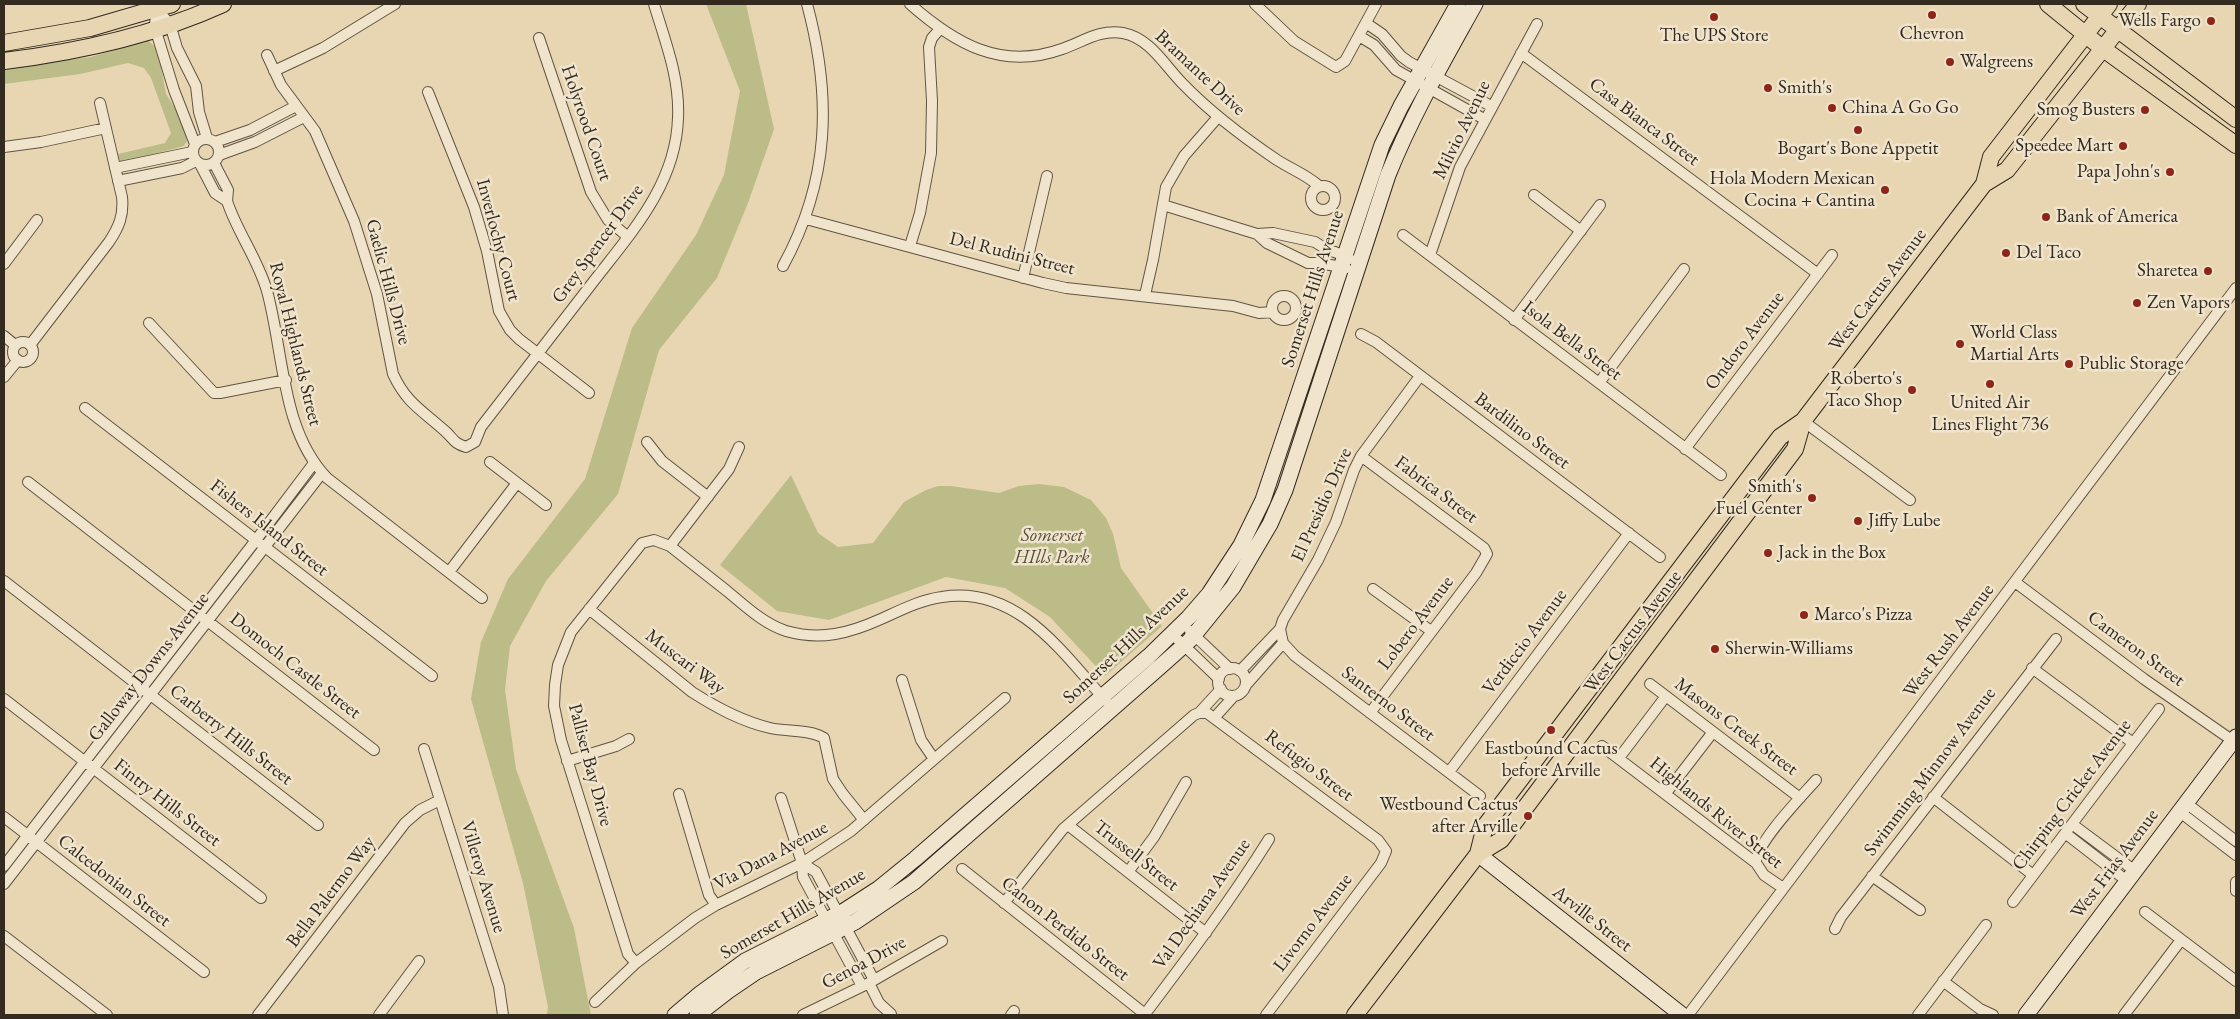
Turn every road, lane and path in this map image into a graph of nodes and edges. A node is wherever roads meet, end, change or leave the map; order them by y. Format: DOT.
graph roads {
  1 [pos="172,4"];
  2 [pos="223,4"];
  3 [pos="396,4"];
  4 [pos="654,4"];
  5 [pos="806,4"];
  6 [pos="910,4"];
  7 [pos="1254,4"];
  8 [pos="1376,4"];
  9 [pos="1458,4"];
  10 [pos="1475,4"];
  11 [pos="2048,4"];
  12 [pos="2084,4"];
  13 [pos="2138,4"];
  14 [pos="156,9"];
  15 [pos="2108,18"];
  16 [pos="1366,23"];
  17 [pos="1537,24"];
  18 [pos="163,26"];
  19 [pos="940,29"];
  20 [pos="1359,36"];
  21 [pos="539,38"];
  22 [pos="2094,41"];
  23 [pos="4,43"];
  24 [pos="1522,53"];
  25 [pos="267,55"];
  26 [pos="4,61"];
  27 [pos="274,71"];
  28 [pos="1425,78"];
  29 [pos="428,92"];
  30 [pos="100,102"];
  31 [pos="296,106"];
  32 [pos="1491,106"];
  33 [pos="304,116"];
  34 [pos="1218,117"];
  35 [pos="1484,119"];
  36 [pos="2236,119"];
  37 [pos="106,128"];
  38 [pos="211,140"];
  39 [pos="2236,145"];
  40 [pos="4,146"];
  41 [pos="196,155"];
  42 [pos="216,159"];
  43 [pos="115,168"];
  44 [pos="1047,176"];
  45 [pos="118,181"];
  46 [pos="1319,186"];
  47 [pos="1534,194"];
  48 [pos="227,201"];
  49 [pos="1163,205"];
  50 [pos="1600,205"];
  51 [pos="806,219"];
  52 [pos="37,220"];
  53 [pos="1581,230"];
  54 [pos="1256,234"];
  55 [pos="1403,235"];
  56 [pos="628,237"];
  57 [pos="910,246"];
  58 [pos="1832,254"];
  59 [pos="1430,255"];
  60 [pos="1344,262"];
  61 [pos="4,264"];
  62 [pos="783,266"];
  63 [pos="1358,266"];
  64 [pos="1684,269"];
  65 [pos="1818,274"];
  66 [pos="1023,278"];
  67 [pos="2236,288"];
  68 [pos="1145,295"];
  69 [pos="1273,312"];
  70 [pos="1514,320"];
  71 [pos="149,323"];
  72 [pos="1361,334"];
  73 [pos="4,336"];
  74 [pos="15,345"];
  75 [pos="30,345"];
  76 [pos="538,354"];
  77 [pos="18,360"];
  78 [pos="1420,376"];
  79 [pos="4,378"];
  80 [pos="286,380"];
  81 [pos="1599,383"];
  82 [pos="589,393"];
  83 [pos="85,408"];
  84 [pos="1803,421"];
  85 [pos="647,442"];
  86 [pos="466,447"];
  87 [pos="739,447"];
  88 [pos="1685,449"];
  89 [pos="1361,456"];
  90 [pos="490,462"];
  91 [pos="314,463"];
  92 [pos="322,473"];
  93 [pos="1721,475"];
  94 [pos="28,482"];
  95 [pos="516,483"];
  96 [pos="708,497"];
  97 [pos="1910,500"];
  98 [pos="546,506"];
  99 [pos="1629,533"];
  100 [pos="260,543"];
  101 [pos="670,546"];
  102 [pos="1487,554"];
  103 [pos="1660,557"];
  104 [pos="449,572"];
  105 [pos="4,581"];
  106 [pos="2015,582"];
  107 [pos="1373,589"];
  108 [pos="482,598"];
  109 [pos="589,608"];
  110 [pos="203,617"];
  111 [pos="1177,628"];
  112 [pos="1432,631"];
  113 [pos="1281,636"];
  114 [pos="2056,638"];
  115 [pos="1189,640"];
  116 [pos="2032,668"];
  117 [pos="1235,670"];
  118 [pos="432,676"];
  119 [pos="902,680"];
  120 [pos="1220,684"];
  121 [pos="1246,684"];
  122 [pos="1650,684"];
  123 [pos="146,691"];
  124 [pos="1234,696"];
  125 [pos="1666,696"];
  126 [pos="1005,698"];
  127 [pos="4,699"];
  128 [pos="1108,702"];
  129 [pos="2159,709"];
  130 [pos="1370,713"];
  131 [pos="1207,714"];
  132 [pos="1713,732"];
  133 [pos="629,739"];
  134 [pos="2235,741"];
  135 [pos="2134,743"];
  136 [pos="1602,746"];
  137 [pos="424,749"];
  138 [pos="374,750"];
  139 [pos="1619,758"];
  140 [pos="934,759"];
  141 [pos="567,761"];
  142 [pos="89,765"];
  143 [pos="1449,772"];
  144 [pos="1816,780"];
  145 [pos="1186,782"];
  146 [pos="679,794"];
  147 [pos="1666,794"];
  148 [pos="1480,796"];
  149 [pos="1933,797"];
  150 [pos="781,798"];
  151 [pos="1800,798"];
  152 [pos="440,800"];
  153 [pos="2183,808"];
  154 [pos="4,817"];
  155 [pos="864,820"];
  156 [pos="2072,824"];
  157 [pos="318,825"];
  158 [pos="1068,825"];
  159 [pos="2065,833"];
  160 [pos="1269,838"];
  161 [pos="32,839"];
  162 [pos="2236,841"];
  163 [pos="1386,851"];
  164 [pos="1478,854"];
  165 [pos="2236,855"];
  166 [pos="802,863"];
  167 [pos="1756,863"];
  168 [pos="4,866"];
  169 [pos="962,869"];
  170 [pos="1128,872"];
  171 [pos="2033,875"];
  172 [pos="1872,876"];
  173 [pos="2131,876"];
  174 [pos="2236,882"];
  175 [pos="4,884"];
  176 [pos="1783,888"];
  177 [pos="2236,891"];
  178 [pos="261,898"];
  179 [pos="2012,902"];
  180 [pos="1004,903"];
  181 [pos="716,905"];
  182 [pos="1920,910"];
  183 [pos="2145,912"];
  184 [pos="836,923"];
  185 [pos="1986,925"];
  186 [pos="1835,928"];
  187 [pos="1206,933"];
  188 [pos="4,936"];
  189 [pos="2181,940"];
  190 [pos="942,942"];
  191 [pos="419,961"];
  192 [pos="636,963"];
  193 [pos="204,972"];
  194 [pos="1944,981"];
  195 [pos="2236,981"];
  196 [pos="868,983"];
  197 [pos="595,1002"];
  198 [pos="891,1014"];
  199 [pos="107,1015"];
  200 [pos="258,1015"];
  201 [pos="379,1015"];
  202 [pos="503,1015"];
  203 [pos="675,1015"];
  204 [pos="698,1015"];
  205 [pos="802,1015"];
  206 [pos="1146,1015"];
  207 [pos="1266,1015"];
  208 [pos="1355,1015"];
  209 [pos="1682,1015"];
  210 [pos="1688,1015"];
  211 [pos="1918,1015"];
  212 [pos="1993,1015"];
  213 [pos="2026,1015"];
  214 [pos="2124,1015"];
  1 -- 14 [label="main road"];
  2 -- 18 [label="main road"];
  3 -- 27 [label="street"];
  4 -- 56 [label="street, Grey Spencer Drive"];
  5 -- 51 [label="street"];
  6 -- 19 [label="street, Bramante Drive"];
  7 -- 20 [label="street"];
  8 -- 16 [label="street"];
  9 -- 28 [label="main road, Somerset Hills Avenue"];
  10 -- 28 [label="main road, Somerset Hills Avenue"];
  11 -- 22 [label="main road"];
  12 -- 15 [label="main road"];
  13 -- 15 [label="main road, West Cactus Avenue"];
  14 -- 18 [label="street, Royal Highlands Street"];
  14 -- 18 [label="street, Royal Highlands Street"];
  14 -- 23 [label="main road"];
  15 -- 22 [label="main road, West Cactus Avenue"];
  15 -- 22 [label="main road, West Cactus Avenue"];
  15 -- 36 [label="main road"];
  16 -- 20 [label="street"];
  16 -- 28 [label="street"];
  17 -- 24 [label="street, Milvio Avenue"];
  18 -- 26 [label="main road"];
  18 -- 38 [label="street, Royal Highlands Street"];
  18 -- 41 [label="street, Royal Highlands Street"];
  19 -- 34 [label="street, Bramante Drive"];
  19 -- 57 [label="street"];
  20 -- 28 [label="street"];
  21 -- 56 [label="street, Holyrood Court"];
  22 -- 39 [label="main road"];
  22 -- 84 [label="main road, West Cactus Avenue"];
  24 -- 32 [label="street, Milvio Avenue"];
  24 -- 65 [label="street, Casa Bianca Street"];
  25 -- 27 [label="street, Gaelic Hills Drive"];
  27 -- 31 [label="street, Gaelic Hills Drive"];
  28 -- 32 [label="street"];
  28 -- 35 [label="street"];
  28 -- 60 [label="main road, Somerset Hills Avenue"];
  28 -- 63 [label="main road, Somerset Hills Avenue"];
  29 -- 76 [label="street, Inverlochy Court"];
  30 -- 37 [label="street"];
  31 -- 33 [label="street, Gaelic Hills Drive"];
  31 -- 38 [label="street"];
  32 -- 35 [label="street, Milvio Avenue"];
  33 -- 42 [label="street"];
  33 -- 86 [label="street, Gaelic Hills Drive"];
  34 -- 46 [label="street, Bramante Drive"];
  34 -- 49 [label="street"];
  35 -- 59 [label="street, Milvio Avenue"];
  37 -- 40 [label="street"];
  37 -- 43 [label="street"];
  38 -- 41 [label="street"];
  38 -- 42 [label="street, Royal Highlands Street"];
  41 -- 42 [label="street"];
  41 -- 43 [label="street"];
  41 -- 45 [label="street"];
  41 -- 48 [label="street, Royal Highlands Street"];
  42 -- 48 [label="street, Royal Highlands Street"];
  43 -- 45 [label="street"];
  44 -- 66 [label="street"];
  45 -- 75 [label="street"];
  47 -- 53 [label="street"];
  48 -- 80 [label="street, Royal Highlands Street"];
  49 -- 54 [label="street"];
  49 -- 68 [label="street"];
  50 -- 53 [label="street"];
  51 -- 57 [label="street, Del Rudini Street"];
  51 -- 62 [label="street"];
  52 -- 61 [label="street"];
  53 -- 70 [label="street"];
  54 -- 60 [label="street"];
  54 -- 60 [label="street"];
  55 -- 59 [label="street, Isola Bella Street"];
  56 -- 76 [label="street, Grey Spencer Drive"];
  57 -- 66 [label="street, Del Rudini Street"];
  58 -- 65 [label="street, Ondoro Avenue"];
  59 -- 70 [label="street, Isola Bella Street"];
  60 -- 63 [label="street"];
  60 -- 111 [label="main road, Somerset Hills Avenue"];
  63 -- 115 [label="main road, Somerset Hills Avenue"];
  64 -- 81 [label="street"];
  65 -- 88 [label="street, Ondoro Avenue"];
  66 -- 68 [label="street, Del Rudini Street"];
  67 -- 106 [label="street, West Rush Avenue"];
  68 -- 69 [label="street, Del Rudini Street"];
  70 -- 81 [label="street, Isola Bella Street"];
  71 -- 80 [label="street"];
  72 -- 78 [label="street, Bardilino Street"];
  73 -- 74 [label="street"];
  74 -- 75 [label="street"];
  74 -- 77 [label="street"];
  75 -- 77 [label="street"];
  76 -- 82 [label="street, Inverlochy Court"];
  76 -- 86 [label="street, Grey Spencer Drive"];
  77 -- 79 [label="street"];
  78 -- 89 [label="street, El Presidio Drive"];
  78 -- 99 [label="street, Bardilino Street"];
  80 -- 91 [label="street, Royal Highlands Street"];
  81 -- 88 [label="street, Isola Bella Street"];
  83 -- 100 [label="street, Fishers Island Street"];
  84 -- 97 [label="street"];
  84 -- 164 [label="main road, West Cactus Avenue"];
  85 -- 96 [label="street"];
  87 -- 96 [label="street"];
  88 -- 93 [label="street, Isola Bella Street"];
  89 -- 102 [label="street, Fabrica Street"];
  89 -- 113 [label="street, El Presidio Drive"];
  90 -- 95 [label="street"];
  91 -- 92 [label="street, Royal Highlands Street"];
  91 -- 100 [label="street, Galloway Downs Avenue"];
  92 -- 100 [label="street, Galloway Downs Avenue"];
  92 -- 104 [label="street, Royal Highlands Street"];
  94 -- 110 [label="street, Domoch Castle Street"];
  95 -- 98 [label="street"];
  95 -- 104 [label="street"];
  96 -- 101 [label="street"];
  99 -- 103 [label="street, Bardilino Street"];
  99 -- 143 [label="street, Verdiccio Avenue"];
  100 -- 110 [label="street, Galloway Downs Avenue"];
  100 -- 118 [label="street, Fishers Island Street"];
  101 -- 109 [label="street, Palliser Bay Drive"];
  101 -- 128 [label="street"];
  102 -- 112 [label="street, Lobero Avenue"];
  104 -- 108 [label="street, Royal Highlands Street"];
  105 -- 123 [label="street, Carberry Hills Street"];
  106 -- 134 [label="street, Cameron Street"];
  106 -- 176 [label="street, West Rush Avenue"];
  107 -- 112 [label="street"];
  109 -- 141 [label="street, Palliser Bay Drive"];
  109 -- 155 [label="street, Muscari Way"];
  110 -- 123 [label="street, Galloway Downs Avenue"];
  110 -- 138 [label="street, Domoch Castle Street"];
  111 -- 115 [label="street"];
  111 -- 128 [label="main road, Somerset Hills Avenue"];
  112 -- 130 [label="street, Lobero Avenue"];
  113 -- 117 [label="street, El Presidio Drive"];
  113 -- 121 [label="street, El Presidio Drive"];
  113 -- 130 [label="street, Santerno Street"];
  114 -- 116 [label="street, Swimming Minnow Avenue"];
  115 -- 117 [label="street"];
  115 -- 120 [label="street"];
  115 -- 128 [label="main road, Somerset Hills Avenue"];
  116 -- 135 [label="street"];
  116 -- 149 [label="street, Swimming Minnow Avenue"];
  117 -- 120 [label="street"];
  117 -- 121 [label="street"];
  119 -- 140 [label="street"];
  120 -- 124 [label="street"];
  120 -- 131 [label="street"];
  121 -- 124 [label="street"];
  122 -- 125 [label="street, Masons Creek Street"];
  123 -- 142 [label="street, Galloway Downs Avenue"];
  123 -- 157 [label="street, Carberry Hills Street"];
  124 -- 131 [label="street"];
  125 -- 132 [label="street, Masons Creek Street"];
  125 -- 139 [label="street"];
  126 -- 140 [label="street, Via Dana Avenue"];
  127 -- 142 [label="street, Fintry Hills Street"];
  128 -- 184 [label="main road, Somerset Hills Avenue"];
  129 -- 135 [label="street, Chirping Cricket Avenue"];
  130 -- 143 [label="street, Santerno Street"];
  131 -- 158 [label="street"];
  131 -- 163 [label="street, Refugio Street"];
  132 -- 147 [label="street"];
  132 -- 151 [label="street, Masons Creek Street"];
  133 -- 141 [label="street"];
  134 -- 153 [label="main road, West Frias Avenue"];
  135 -- 156 [label="street, Chirping Cricket Avenue"];
  136 -- 139 [label="street, Highlands River Street"];
  137 -- 152 [label="street, Villeroy Avenue"];
  139 -- 147 [label="street, Highlands River Street"];
  140 -- 155 [label="street, Via Dana Avenue"];
  141 -- 192 [label="street, Palliser Bay Drive"];
  142 -- 161 [label="street, Galloway Downs Avenue"];
  142 -- 178 [label="street, Fintry Hills Street"];
  143 -- 148 [label="street, Santerno Street"];
  144 -- 151 [label="street"];
  145 -- 170 [label="street"];
  146 -- 181 [label="street"];
  147 -- 167 [label="street, Highlands River Street"];
  149 -- 171 [label="street"];
  149 -- 172 [label="street, Swimming Minnow Avenue"];
  150 -- 166 [label="street"];
  151 -- 167 [label="street"];
  152 -- 200 [label="street, Bella Palermo Way"];
  152 -- 202 [label="street, Villeroy Avenue"];
  153 -- 162 [label="street"];
  153 -- 165 [label="street"];
  153 -- 173 [label="main road, West Frias Avenue"];
  154 -- 161 [label="street, Calcedonian Street"];
  155 -- 166 [label="street, Via Dana Avenue"];
  156 -- 159 [label="street, Chirping Cricket Avenue"];
  156 -- 173 [label="street"];
  158 -- 170 [label="street, Trussell Street"];
  158 -- 180 [label="street"];
  159 -- 171 [label="street, Chirping Cricket Avenue"];
  159 -- 173 [label="street"];
  160 -- 187 [label="street, Val Dechiana Avenue"];
  161 -- 168 [label="street, Galloway Downs Avenue"];
  161 -- 175 [label="street, Galloway Downs Avenue"];
  161 -- 193 [label="street, Calcedonian Street"];
  163 -- 207 [label="street, Livorno Avenue"];
  164 -- 208 [label="main road, West Cactus Avenue"];
  164 -- 209 [label="main road, Arville Street"];
  166 -- 181 [label="street, Via Dana Avenue"];
  166 -- 184 [label="street"];
  167 -- 176 [label="street, Highlands River Street"];
  169 -- 180 [label="street, Canon Perdido Street"];
  170 -- 187 [label="street, Trussell Street"];
  171 -- 179 [label="street, Chirping Cricket Avenue"];
  172 -- 182 [label="street"];
  172 -- 186 [label="street, Swimming Minnow Avenue"];
  173 -- 213 [label="main road, West Frias Avenue"];
  174 -- 177 [label="street"];
  176 -- 210 [label="street, West Rush Avenue"];
  180 -- 206 [label="street, Canon Perdido Street"];
  181 -- 192 [label="street, Via Dana Avenue"];
  183 -- 189 [label="street"];
  184 -- 196 [label="street"];
  184 -- 203 [label="main road, Somerset Hills Avenue"];
  184 -- 204 [label="main road, Somerset Hills Avenue"];
  185 -- 194 [label="street"];
  187 -- 206 [label="street, Val Dechiana Avenue"];
  188 -- 199 [label="street"];
  189 -- 195 [label="street"];
  189 -- 214 [label="street"];
  190 -- 196 [label="street, Genoa Drive"];
  191 -- 201 [label="street"];
  192 -- 197 [label="street, Via Dana Avenue"];
  194 -- 211 [label="street"];
  194 -- 212 [label="street"];
  196 -- 198 [label="street"];
  196 -- 205 [label="street, Genoa Drive"];
}
